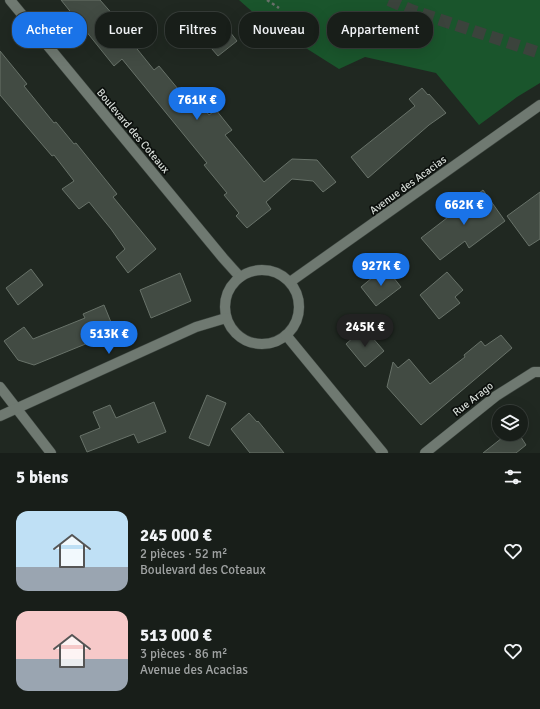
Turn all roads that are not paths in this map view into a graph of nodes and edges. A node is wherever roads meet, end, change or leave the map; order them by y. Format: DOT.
graph roads {
  1 [pos="10,0"];
  2 [pos="540,105"];
  3 [pos="240,277"];
  4 [pos="290,282"];
  5 [pos="226,318"];
  6 [pos="286,335"];
  7 [pos="540,372"];
  8 [pos="0,387"];
  9 [pos="17,409"];
  10 [pos="0,416"];
  11 [pos="50,453"];
  12 [pos="383,453"];
  13 [pos="425,453"];
  1 -- 3 [label="street, Boulevard des Coteaux"];
  2 -- 4 [label="street, Avenue des Acacias"];
  3 -- 4 [label="street"];
  3 -- 5 [label="street"];
  4 -- 6 [label="street"];
  5 -- 6 [label="street"];
  5 -- 9 [label="street"];
  6 -- 12 [label="street"];
  7 -- 13 [label="street, Rue Arago"];
  8 -- 9 [label="street"];
  9 -- 10 [label="street"];
  9 -- 11 [label="street"];
}
